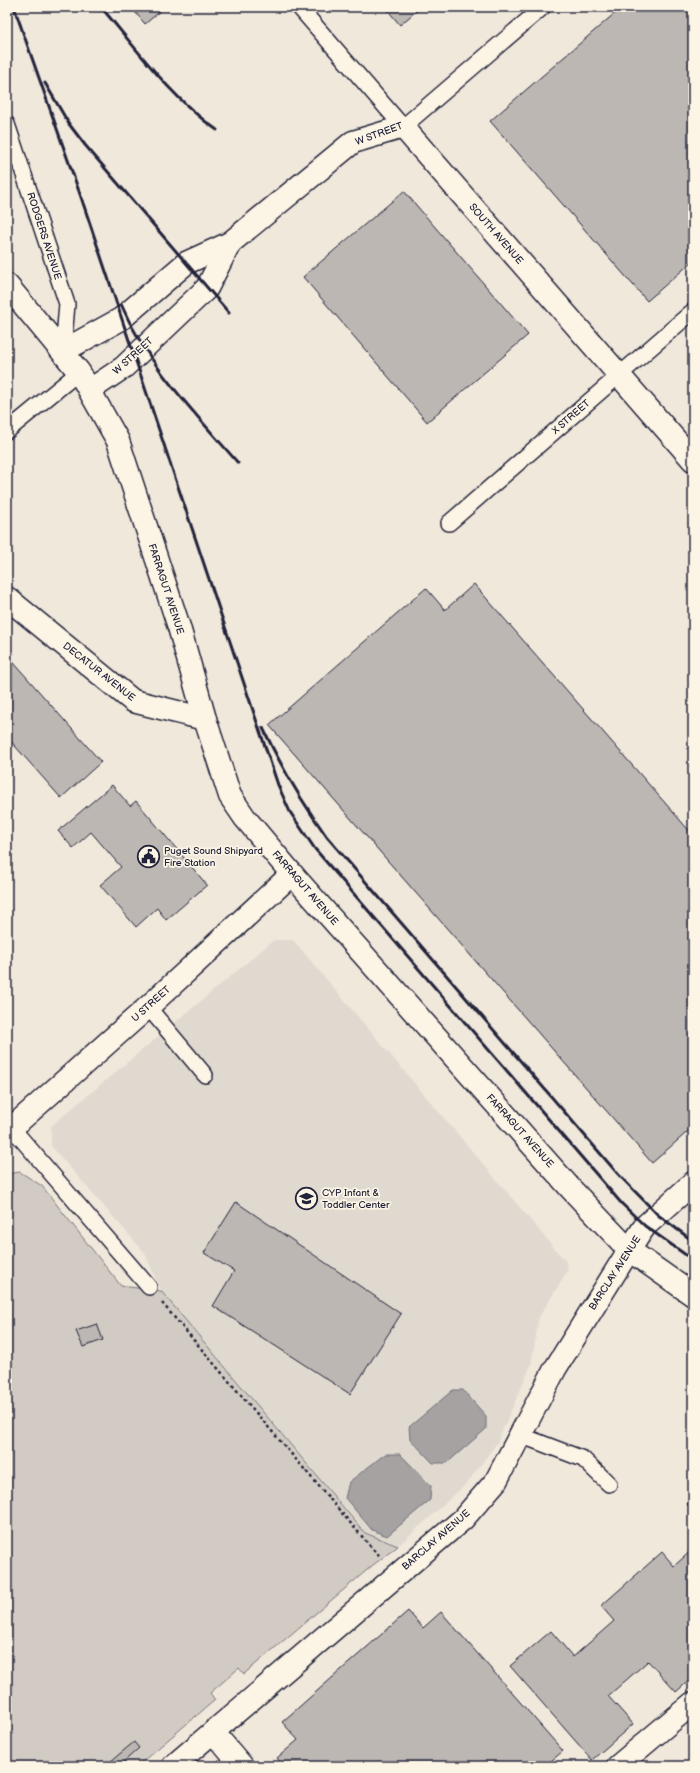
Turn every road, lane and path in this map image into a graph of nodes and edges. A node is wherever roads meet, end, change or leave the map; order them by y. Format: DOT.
graph roads {
  1 [pos="299,7"];
  2 [pos="543,7"];
  3 [pos="7,124"];
  4 [pos="403,127"];
  5 [pos="230,243"];
  6 [pos="7,285"];
  7 [pos="693,311"];
  8 [pos="63,351"];
  9 [pos="79,372"];
  10 [pos="619,375"];
  11 [pos="90,390"];
  12 [pos="7,431"];
  13 [pos="693,460"];
  14 [pos="449,523"];
  15 [pos="7,598"];
  16 [pos="205,719"];
  17 [pos="292,874"];
  18 [pos="148,1007"];
  19 [pos="205,1075"];
  20 [pos="9,1130"];
  21 [pos="693,1184"];
  22 [pos="629,1250"];
  23 [pos="149,1287"];
  24 [pos="693,1295"];
  25 [pos="520,1435"];
  26 [pos="609,1484"];
  27 [pos="411,1563"];
  28 [pos="693,1703"];
  29 [pos="212,1732"];
  30 [pos="173,1766"];
  31 [pos="242,1766"];
  32 [pos="618,1766"];
  1 -- 4 [label="lane, SOUTH AVENUE"];
  2 -- 4 [label="lane, W STREET"];
  3 -- 8 [label="lane, RODGERS AVENUE"];
  4 -- 5 [label="street, W STREET"];
  4 -- 10 [label="street, SOUTH AVENUE"];
  5 -- 8 [label="street, W STREET"];
  5 -- 11 [label="street, W STREET"];
  6 -- 8 [label="street, FARRAGUT AVENUE"];
  7 -- 10 [label="lane, X STREET"];
  8 -- 9 [label="street, FARRAGUT AVENUE"];
  9 -- 11 [label="street, FARRAGUT AVENUE"];
  9 -- 12 [label="lane"];
  10 -- 13 [label="street, SOUTH AVENUE"];
  10 -- 14 [label="lane, X STREET"];
  11 -- 16 [label="street, FARRAGUT AVENUE"];
  15 -- 16 [label="street, DECATUR AVENUE"];
  16 -- 17 [label="street, FARRAGUT AVENUE"];
  17 -- 18 [label="street, U STREET"];
  17 -- 22 [label="street, FARRAGUT AVENUE"];
  18 -- 19 [label="lane"];
  18 -- 20 [label="street, U STREET"];
  20 -- 23 [label="lane"];
  21 -- 22 [label="street, BARCLAY AVENUE"];
  22 -- 24 [label="street, FARRAGUT AVENUE"];
  22 -- 25 [label="street, BARCLAY AVENUE"];
  23 -- 27 [label="path"];
  25 -- 26 [label="lane"];
  25 -- 27 [label="street, BARCLAY AVENUE"];
  27 -- 29 [label="street, BARCLAY AVENUE"];
  28 -- 32 [label="street"];
  29 -- 30 [label="street, BARCLAY AVENUE"];
  29 -- 31 [label="street"];
}
